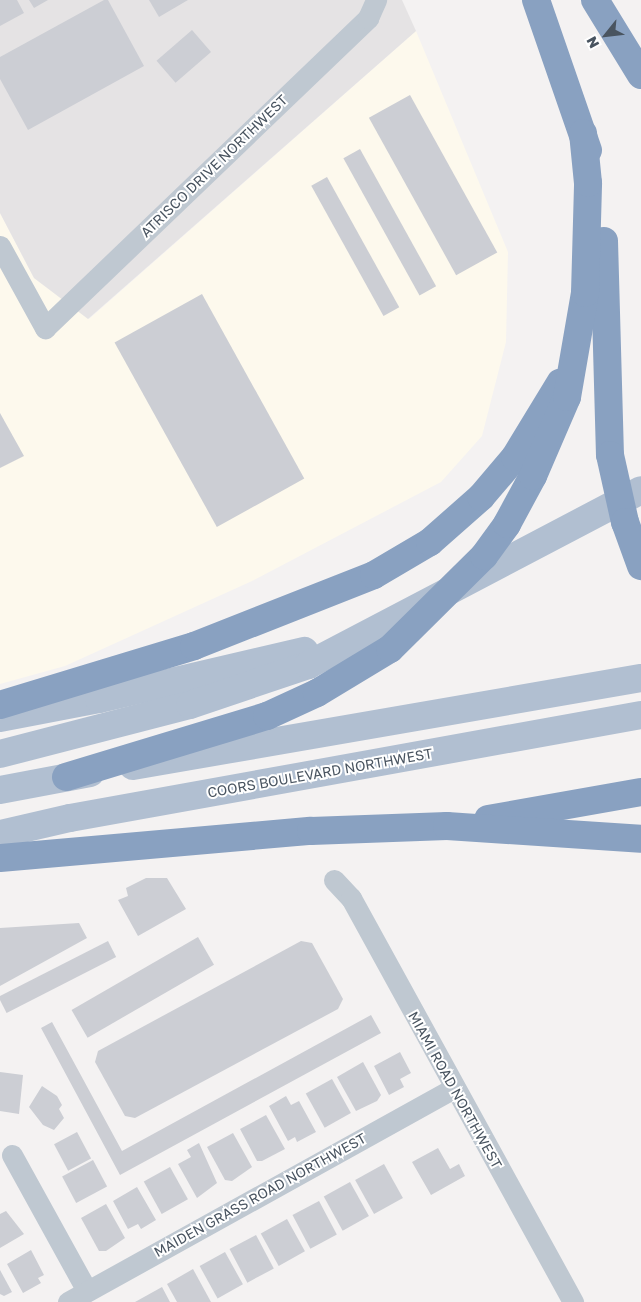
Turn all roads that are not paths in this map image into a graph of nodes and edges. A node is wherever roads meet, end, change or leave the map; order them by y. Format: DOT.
graph roads {
  1 [pos="376,0"];
  2 [pos="536,0"];
  3 [pos="595,0"];
  4 [pos="641,75"];
  5 [pos="583,133"];
  6 [pos="0,246"];
  7 [pos="574,361"];
  8 [pos="641,490"];
  9 [pos="641,566"];
  10 [pos="374,629"];
  11 [pos="641,678"];
  12 [pos="0,705"];
  13 [pos="641,715"];
  14 [pos="0,718"];
  15 [pos="0,754"];
  16 [pos="66,777"];
  17 [pos="0,790"];
  18 [pos="641,792"];
  19 [pos="447,826"];
  20 [pos="0,834"];
  21 [pos="641,839"];
  22 [pos="83,850"];
  23 [pos="0,858"];
  24 [pos="0,874"];
  25 [pos="334,880"];
  26 [pos="453,1089"];
  27 [pos="12,1155"];
  28 [pos="87,1291"];
  29 [pos="68,1302"];
  30 [pos="573,1302"];
  1 -- 6 [label="street, ATRISCO DRIVE NORTHWEST"];
  2 -- 5 [label="highway"];
  3 -- 4 [label="highway"];
  5 -- 7 [label="highway"];
  5 -- 9 [label="highway"];
  7 -- 12 [label="highway"];
  7 -- 16 [label="highway"];
  8 -- 10 [label="main road"];
  10 -- 14 [label="main road"];
  10 -- 15 [label="main road"];
  11 -- 16 [label="main road"];
  13 -- 20 [label="main road, COORS BOULEVARD NORTHWEST"];
  16 -- 17 [label="main road"];
  18 -- 19 [label="highway"];
  19 -- 21 [label="highway"];
  19 -- 22 [label="highway"];
  22 -- 23 [label="highway"];
  22 -- 24 [label="highway"];
  25 -- 26 [label="street, MIAMI ROAD NORTHWEST"];
  26 -- 28 [label="street, MAIDEN GRASS ROAD NORTHWEST"];
  26 -- 30 [label="street, MIAMI ROAD NORTHWEST"];
  27 -- 28 [label="street"];
  28 -- 29 [label="street, MAIDEN GRASS ROAD NORTHWEST"];
}
